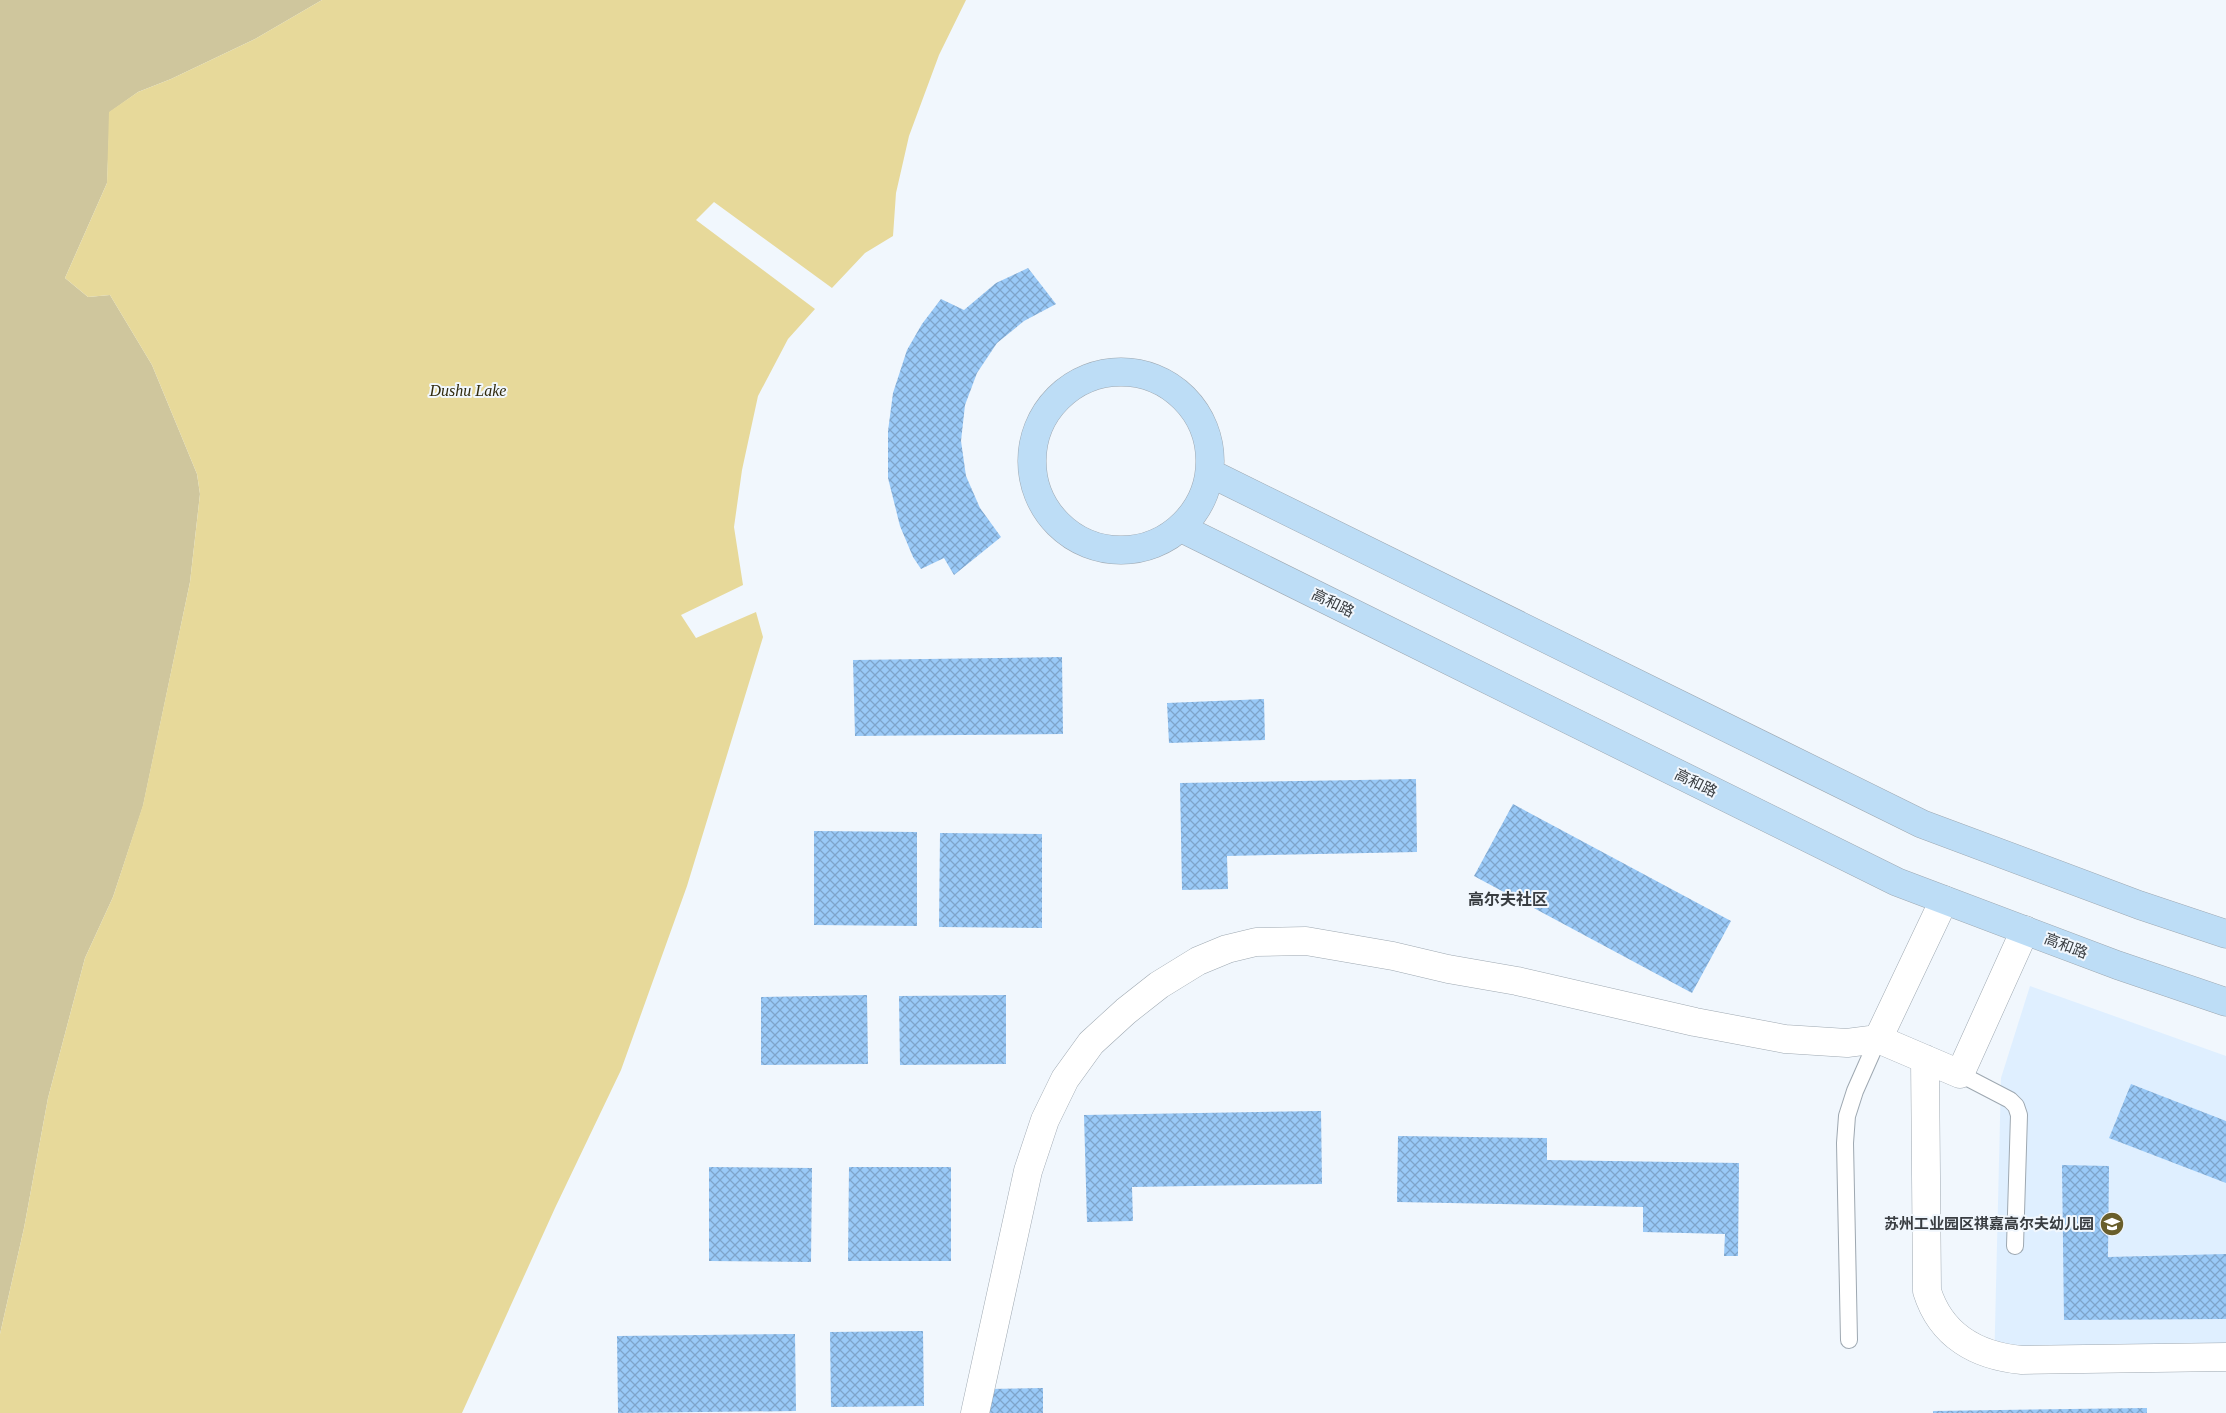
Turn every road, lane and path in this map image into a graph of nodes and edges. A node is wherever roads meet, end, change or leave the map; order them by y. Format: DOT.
graph roads {
  1 [pos="1210,473"];
  2 [pos="1181,528"];
  3 [pos="1944,900"];
  4 [pos="2025,930"];
  5 [pos="2226,934"];
  6 [pos="2226,1002"];
  7 [pos="1878,1039"];
  8 [pos="1925,1059"];
  9 [pos="1960,1074"];
  10 [pos="2015,1246"];
  11 [pos="1848,1340"];
  12 [pos="2226,1357"];
  13 [pos="975,1413"];
  1 -- 2 [label="main road"];
  1 -- 2 [label="main road"];
  1 -- 5 [label="main road"];
  2 -- 3 [label="main road, 高和路"];
  3 -- 4 [label="main road, 高和路"];
  3 -- 7 [label="street"];
  4 -- 6 [label="main road, 高和路"];
  4 -- 9 [label="street"];
  7 -- 8 [label="street"];
  7 -- 11 [label="lane"];
  7 -- 13 [label="street"];
  8 -- 9 [label="street"];
  8 -- 12 [label="street"];
  9 -- 10 [label="lane"];
}
